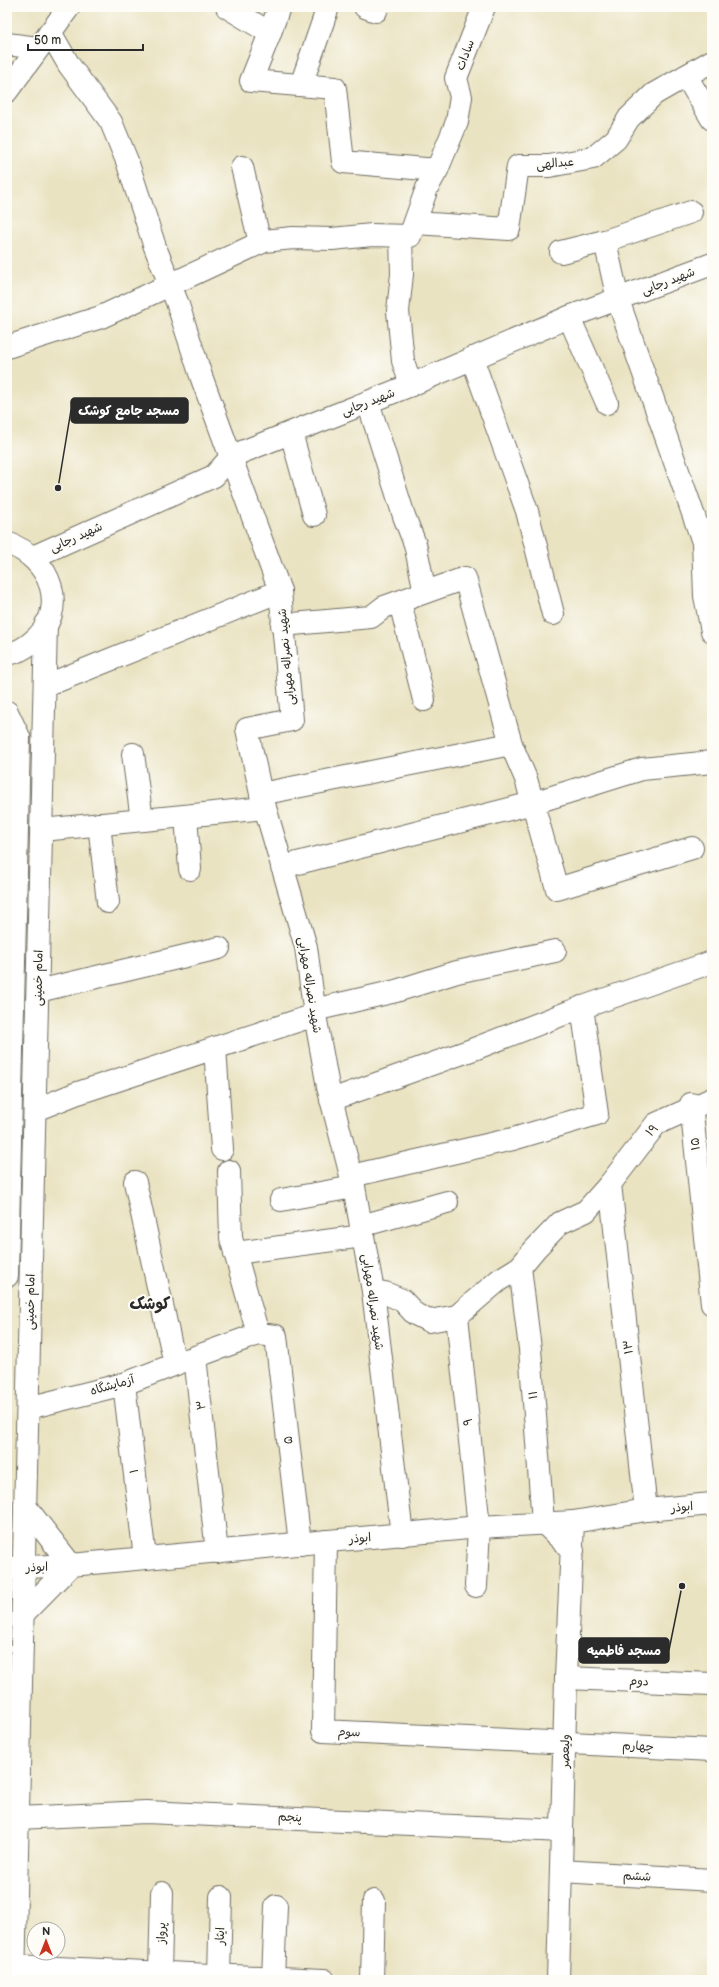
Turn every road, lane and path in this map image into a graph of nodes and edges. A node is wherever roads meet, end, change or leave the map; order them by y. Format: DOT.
graph roads {
  1 [pos="69,7"];
  2 [pos="227,7"];
  3 [pos="279,7"];
  4 [pos="328,7"];
  5 [pos="484,7"];
  6 [pos="270,33"];
  7 [pos="44,40"];
  8 [pos="7,44"];
  9 [pos="712,61"];
  10 [pos="686,76"];
  11 [pos="301,85"];
  12 [pos="7,91"];
  13 [pos="712,119"];
  14 [pos="242,167"];
  15 [pos="433,169"];
  16 [pos="691,212"];
  17 [pos="408,230"];
  18 [pos="605,241"];
  19 [pos="260,243"];
  20 [pos="561,252"];
  21 [pos="712,264"];
  22 [pos="170,285"];
  23 [pos="618,300"];
  24 [pos="569,317"];
  25 [pos="7,346"];
  26 [pos="472,358"];
  27 [pos="411,385"];
  28 [pos="368,402"];
  29 [pos="607,403"];
  30 [pos="291,433"];
  31 [pos="232,456"];
  32 [pos="314,515"];
  33 [pos="7,543"];
  34 [pos="33,556"];
  35 [pos="708,568"];
  36 [pos="280,591"];
  37 [pos="425,592"];
  38 [pos="400,602"];
  39 [pos="553,614"];
  40 [pos="46,624"];
  41 [pos="282,625"];
  42 [pos="712,631"];
  43 [pos="7,654"];
  44 [pos="45,686"];
  45 [pos="424,700"];
  46 [pos="7,712"];
  47 [pos="511,744"];
  48 [pos="132,754"];
  49 [pos="712,762"];
  50 [pos="263,801"];
  51 [pos="533,803"];
  52 [pos="186,816"];
  53 [pos="142,820"];
  54 [pos="99,824"];
  55 [pos="12,830"];
  56 [pos="42,830"];
  57 [pos="692,848"];
  58 [pos="282,867"];
  59 [pos="190,869"];
  60 [pos="108,902"];
  61 [pos="219,948"];
  62 [pos="555,951"];
  63 [pos="712,962"];
  64 [pos="38,991"];
  65 [pos="582,1007"];
  66 [pos="314,1012"];
  67 [pos="215,1048"];
  68 [pos="712,1099"];
  69 [pos="331,1100"];
  70 [pos="691,1107"];
  71 [pos="35,1110"];
  72 [pos="222,1149"];
  73 [pos="229,1171"];
  74 [pos="135,1182"];
  75 [pos="352,1182"];
  76 [pos="610,1184"];
  77 [pos="8,1189"];
  78 [pos="281,1200"];
  79 [pos="447,1202"];
  80 [pos="362,1231"];
  81 [pos="235,1253"];
  82 [pos="520,1268"];
  83 [pos="7,1276"];
  84 [pos="373,1290"];
  85 [pos="712,1304"];
  86 [pos="457,1316"];
  87 [pos="267,1335"];
  88 [pos="185,1360"];
  89 [pos="124,1384"];
  90 [pos="28,1408"];
  91 [pos="712,1504"];
  92 [pos="26,1506"];
  93 [pos="646,1510"];
  94 [pos="543,1522"];
  95 [pos="573,1522"];
  96 [pos="479,1527"];
  97 [pos="402,1535"];
  98 [pos="326,1542"];
  99 [pos="300,1544"];
  100 [pos="573,1551"];
  101 [pos="217,1552"];
  102 [pos="145,1558"];
  103 [pos="71,1565"];
  104 [pos="16,1567"];
  105 [pos="476,1586"];
  106 [pos="23,1614"];
  107 [pos="566,1678"];
  108 [pos="712,1684"];
  109 [pos="565,1742"];
  110 [pos="712,1750"];
  111 [pos="18,1818"];
  112 [pos="562,1831"];
  113 [pos="561,1871"];
  114 [pos="712,1880"];
  115 [pos="162,1893"];
  116 [pos="221,1897"];
  117 [pos="374,1900"];
  118 [pos="276,1906"];
  119 [pos="160,1972"];
  120 [pos="14,1973"];
  121 [pos="219,1975"];
  122 [pos="273,1978"];
  123 [pos="324,1980"];
  124 [pos="372,1980"];
  125 [pos="558,1980"];
  1 -- 7 [label="street"];
  2 -- 6 [label="street"];
  3 -- 6 [label="street"];
  4 -- 11 [label="street"];
  5 -- 15 [label="street, سادات"];
  6 -- 11 [label="street"];
  7 -- 8 [label="street"];
  7 -- 12 [label="street"];
  7 -- 22 [label="street, شهید نصراله مهرابی"];
  9 -- 10 [label="street, عبدالهی"];
  10 -- 13 [label="street"];
  10 -- 17 [label="street, عبدالهی"];
  11 -- 15 [label="street"];
  14 -- 19 [label="street"];
  15 -- 17 [label="street, سادات"];
  16 -- 18 [label="street"];
  17 -- 19 [label="street"];
  17 -- 27 [label="street"];
  18 -- 20 [label="street"];
  18 -- 23 [label="street"];
  19 -- 22 [label="street"];
  21 -- 23 [label="street, شهید رجایی"];
  22 -- 25 [label="street"];
  22 -- 31 [label="street, شهید نصراله مهرابی"];
  23 -- 24 [label="street, شهید رجایی"];
  23 -- 35 [label="street"];
  24 -- 26 [label="street, شهید رجایی"];
  24 -- 29 [label="street"];
  26 -- 27 [label="street, شهید رجایی"];
  26 -- 39 [label="street"];
  27 -- 28 [label="street, شهید رجایی"];
  28 -- 30 [label="street, شهید رجایی"];
  28 -- 37 [label="street"];
  30 -- 31 [label="street, شهید رجایی"];
  30 -- 32 [label="street"];
  31 -- 34 [label="street, شهید رجایی"];
  31 -- 36 [label="street, شهید نصراله مهرابی"];
  33 -- 34 [label="street"];
  34 -- 40 [label="street"];
  35 -- 42 [label="street"];
  36 -- 41 [label="street, شهید نصراله مهرابی"];
  36 -- 44 [label="street"];
  37 -- 38 [label="street"];
  37 -- 47 [label="street"];
  38 -- 41 [label="street"];
  38 -- 45 [label="street"];
  40 -- 43 [label="street"];
  40 -- 44 [label="street, امام خمینی"];
  41 -- 50 [label="street, شهید نصراله مهرابی"];
  44 -- 56 [label="street, امام خمینی"];
  46 -- 55 [label="street, امام خمینی"];
  47 -- 50 [label="street"];
  47 -- 51 [label="street"];
  48 -- 53 [label="street"];
  49 -- 51 [label="street"];
  50 -- 52 [label="street"];
  50 -- 58 [label="street, شهید نصراله مهرابی"];
  51 -- 57 [label="street"];
  51 -- 58 [label="street"];
  52 -- 53 [label="street"];
  52 -- 59 [label="street"];
  53 -- 54 [label="street"];
  54 -- 56 [label="street"];
  54 -- 60 [label="street"];
  55 -- 77 [label="street, امام خمینی"];
  56 -- 64 [label="street, امام خمینی"];
  58 -- 66 [label="street, شهید نصراله مهرابی"];
  61 -- 64 [label="street"];
  62 -- 66 [label="street"];
  63 -- 65 [label="street"];
  64 -- 71 [label="street, امام خمینی"];
  65 -- 69 [label="street"];
  65 -- 75 [label="street"];
  66 -- 67 [label="street"];
  66 -- 69 [label="street, شهید نصراله مهرابی"];
  67 -- 71 [label="street"];
  67 -- 72 [label="street"];
  68 -- 70 [label="street, ۱۹"];
  69 -- 75 [label="street, شهید نصراله مهرابی"];
  70 -- 76 [label="street, ۱۹"];
  70 -- 85 [label="street, ۱۵"];
  71 -- 90 [label="street, امام خمینی"];
  73 -- 81 [label="street"];
  74 -- 88 [label="street, ۳"];
  75 -- 78 [label="street"];
  75 -- 80 [label="street, شهید نصراله مهرابی"];
  76 -- 82 [label="street, ۱۹"];
  76 -- 93 [label="street, ۱۳"];
  77 -- 83 [label="street, امام خمینی"];
  79 -- 80 [label="street"];
  80 -- 81 [label="street"];
  80 -- 84 [label="street, شهید نصراله مهرابی"];
  81 -- 87 [label="street"];
  82 -- 86 [label="street"];
  82 -- 94 [label="street, ۱۱"];
  84 -- 86 [label="street"];
  84 -- 97 [label="street, شهید نصراله مهرابی"];
  86 -- 96 [label="street, ۹"];
  87 -- 88 [label="street"];
  87 -- 99 [label="street, ۵"];
  88 -- 89 [label="street, آزمایشگاه"];
  88 -- 101 [label="street, ۳"];
  89 -- 90 [label="street, آزمایشگاه"];
  89 -- 102 [label="street, ۱"];
  90 -- 92 [label="street, امام خمینی"];
  91 -- 93 [label="street, ابوذر"];
  92 -- 103 [label="street"];
  92 -- 104 [label="street, امام خمینی"];
  93 -- 95 [label="street, ابوذر"];
  94 -- 95 [label="street, ابوذر"];
  94 -- 96 [label="street, ابوذر"];
  94 -- 100 [label="street"];
  95 -- 100 [label="street, ولیعصر"];
  96 -- 97 [label="street, ابوذر"];
  96 -- 105 [label="street, ۹"];
  97 -- 98 [label="street, ابوذر"];
  98 -- 99 [label="street, ابوذر"];
  98 -- 109 [label="street, سوم"];
  99 -- 101 [label="street, ابوذر"];
  100 -- 107 [label="street, ولیعصر"];
  101 -- 102 [label="street, ابوذر"];
  102 -- 103 [label="street, ابوذر"];
  103 -- 104 [label="street, ابوذر"];
  103 -- 106 [label="street"];
  104 -- 106 [label="street, امام خمینی"];
  106 -- 111 [label="street, امام خمینی"];
  107 -- 108 [label="street, دوم"];
  107 -- 109 [label="street, ولیعصر"];
  109 -- 110 [label="street, چهارم"];
  109 -- 112 [label="street, ولیعصر"];
  111 -- 112 [label="street, پنجم"];
  111 -- 120 [label="street, امام خمینی"];
  112 -- 113 [label="street, ولیعصر"];
  113 -- 114 [label="street, ششم"];
  113 -- 125 [label="street, ولیعصر"];
  115 -- 119 [label="street, پرواز"];
  116 -- 121 [label="street, ایثار"];
  117 -- 124 [label="street"];
  118 -- 122 [label="street"];
  119 -- 120 [label="street"];
  119 -- 121 [label="street"];
  121 -- 122 [label="street"];
  122 -- 123 [label="street"];
}
